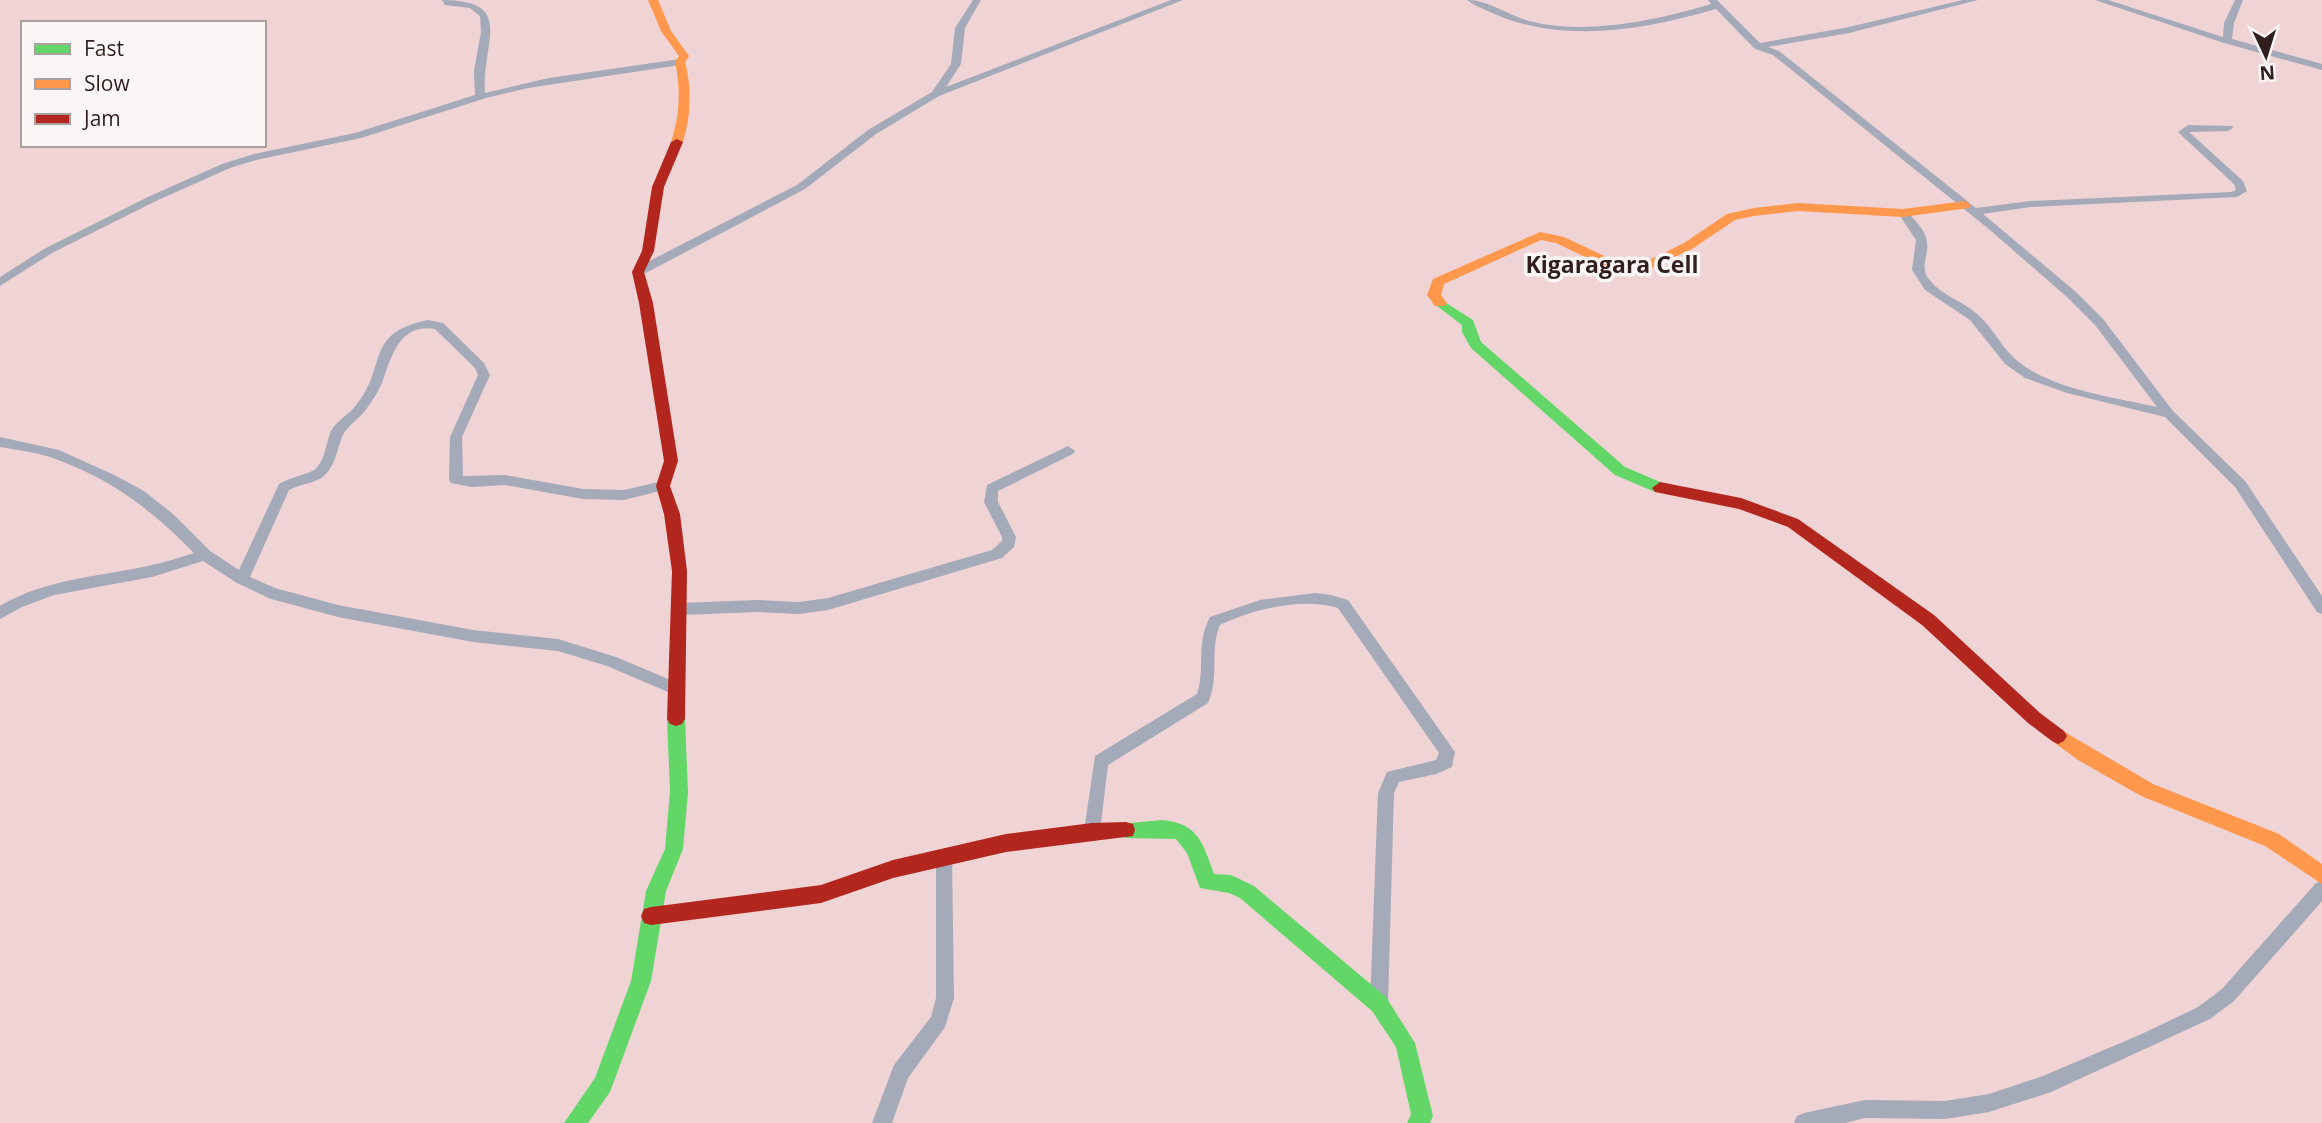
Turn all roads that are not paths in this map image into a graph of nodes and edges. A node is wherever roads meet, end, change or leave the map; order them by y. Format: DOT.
graph roads {
  1 [pos="446,0"];
  2 [pos="653,0"];
  3 [pos="977,0"];
  4 [pos="1180,0"];
  5 [pos="1471,0"];
  6 [pos="1974,0"];
  7 [pos="2099,0"];
  8 [pos="2239,0"];
  9 [pos="1716,3"];
  10 [pos="2227,41"];
  11 [pos="1758,47"];
  12 [pos="680,62"];
  13 [pos="2322,67"];
  14 [pos="936,94"];
  15 [pos="480,95"];
  16 [pos="2228,128"];
  17 [pos="1969,209"];
  18 [pos="1903,213"];
  19 [pos="638,272"];
  20 [pos="0,282"];
  21 [pos="2169,414"];
  22 [pos="0,443"];
  23 [pos="1068,451"];
  24 [pos="663,486"];
  25 [pos="205,555"];
  26 [pos="242,579"];
  27 [pos="2322,608"];
  28 [pos="681,609"];
  29 [pos="0,613"];
  30 [pos="675,689"];
  31 [pos="1092,831"];
  32 [pos="944,857"];
  33 [pos="2322,875"];
  34 [pos="2322,889"];
  35 [pos="651,916"];
  36 [pos="1380,1004"];
  37 [pos="575,1123"];
  38 [pos="882,1123"];
  39 [pos="1418,1123"];
  40 [pos="1804,1123"];
  1 -- 15 [label="street"];
  2 -- 12 [label="street"];
  3 -- 14 [label="street"];
  4 -- 14 [label="street"];
  5 -- 9 [label="street"];
  6 -- 11 [label="street"];
  7 -- 10 [label="street"];
  8 -- 10 [label="street"];
  9 -- 11 [label="street"];
  10 -- 13 [label="street"];
  11 -- 17 [label="street"];
  12 -- 15 [label="street"];
  12 -- 19 [label="street"];
  14 -- 19 [label="street"];
  15 -- 20 [label="street"];
  16 -- 17 [label="street"];
  17 -- 18 [label="street"];
  17 -- 21 [label="street"];
  18 -- 21 [label="street"];
  18 -- 33 [label="street"];
  19 -- 24 [label="street"];
  21 -- 27 [label="street"];
  22 -- 25 [label="street"];
  23 -- 28 [label="street"];
  24 -- 26 [label="street"];
  24 -- 28 [label="street"];
  25 -- 26 [label="street"];
  25 -- 29 [label="street"];
  26 -- 30 [label="street"];
  28 -- 30 [label="street"];
  30 -- 35 [label="street"];
  31 -- 32 [label="street"];
  31 -- 36 [label="street"];
  31 -- 36 [label="street"];
  32 -- 35 [label="street"];
  32 -- 38 [label="street"];
  34 -- 40 [label="street"];
  35 -- 37 [label="street"];
  36 -- 39 [label="street"];
}
